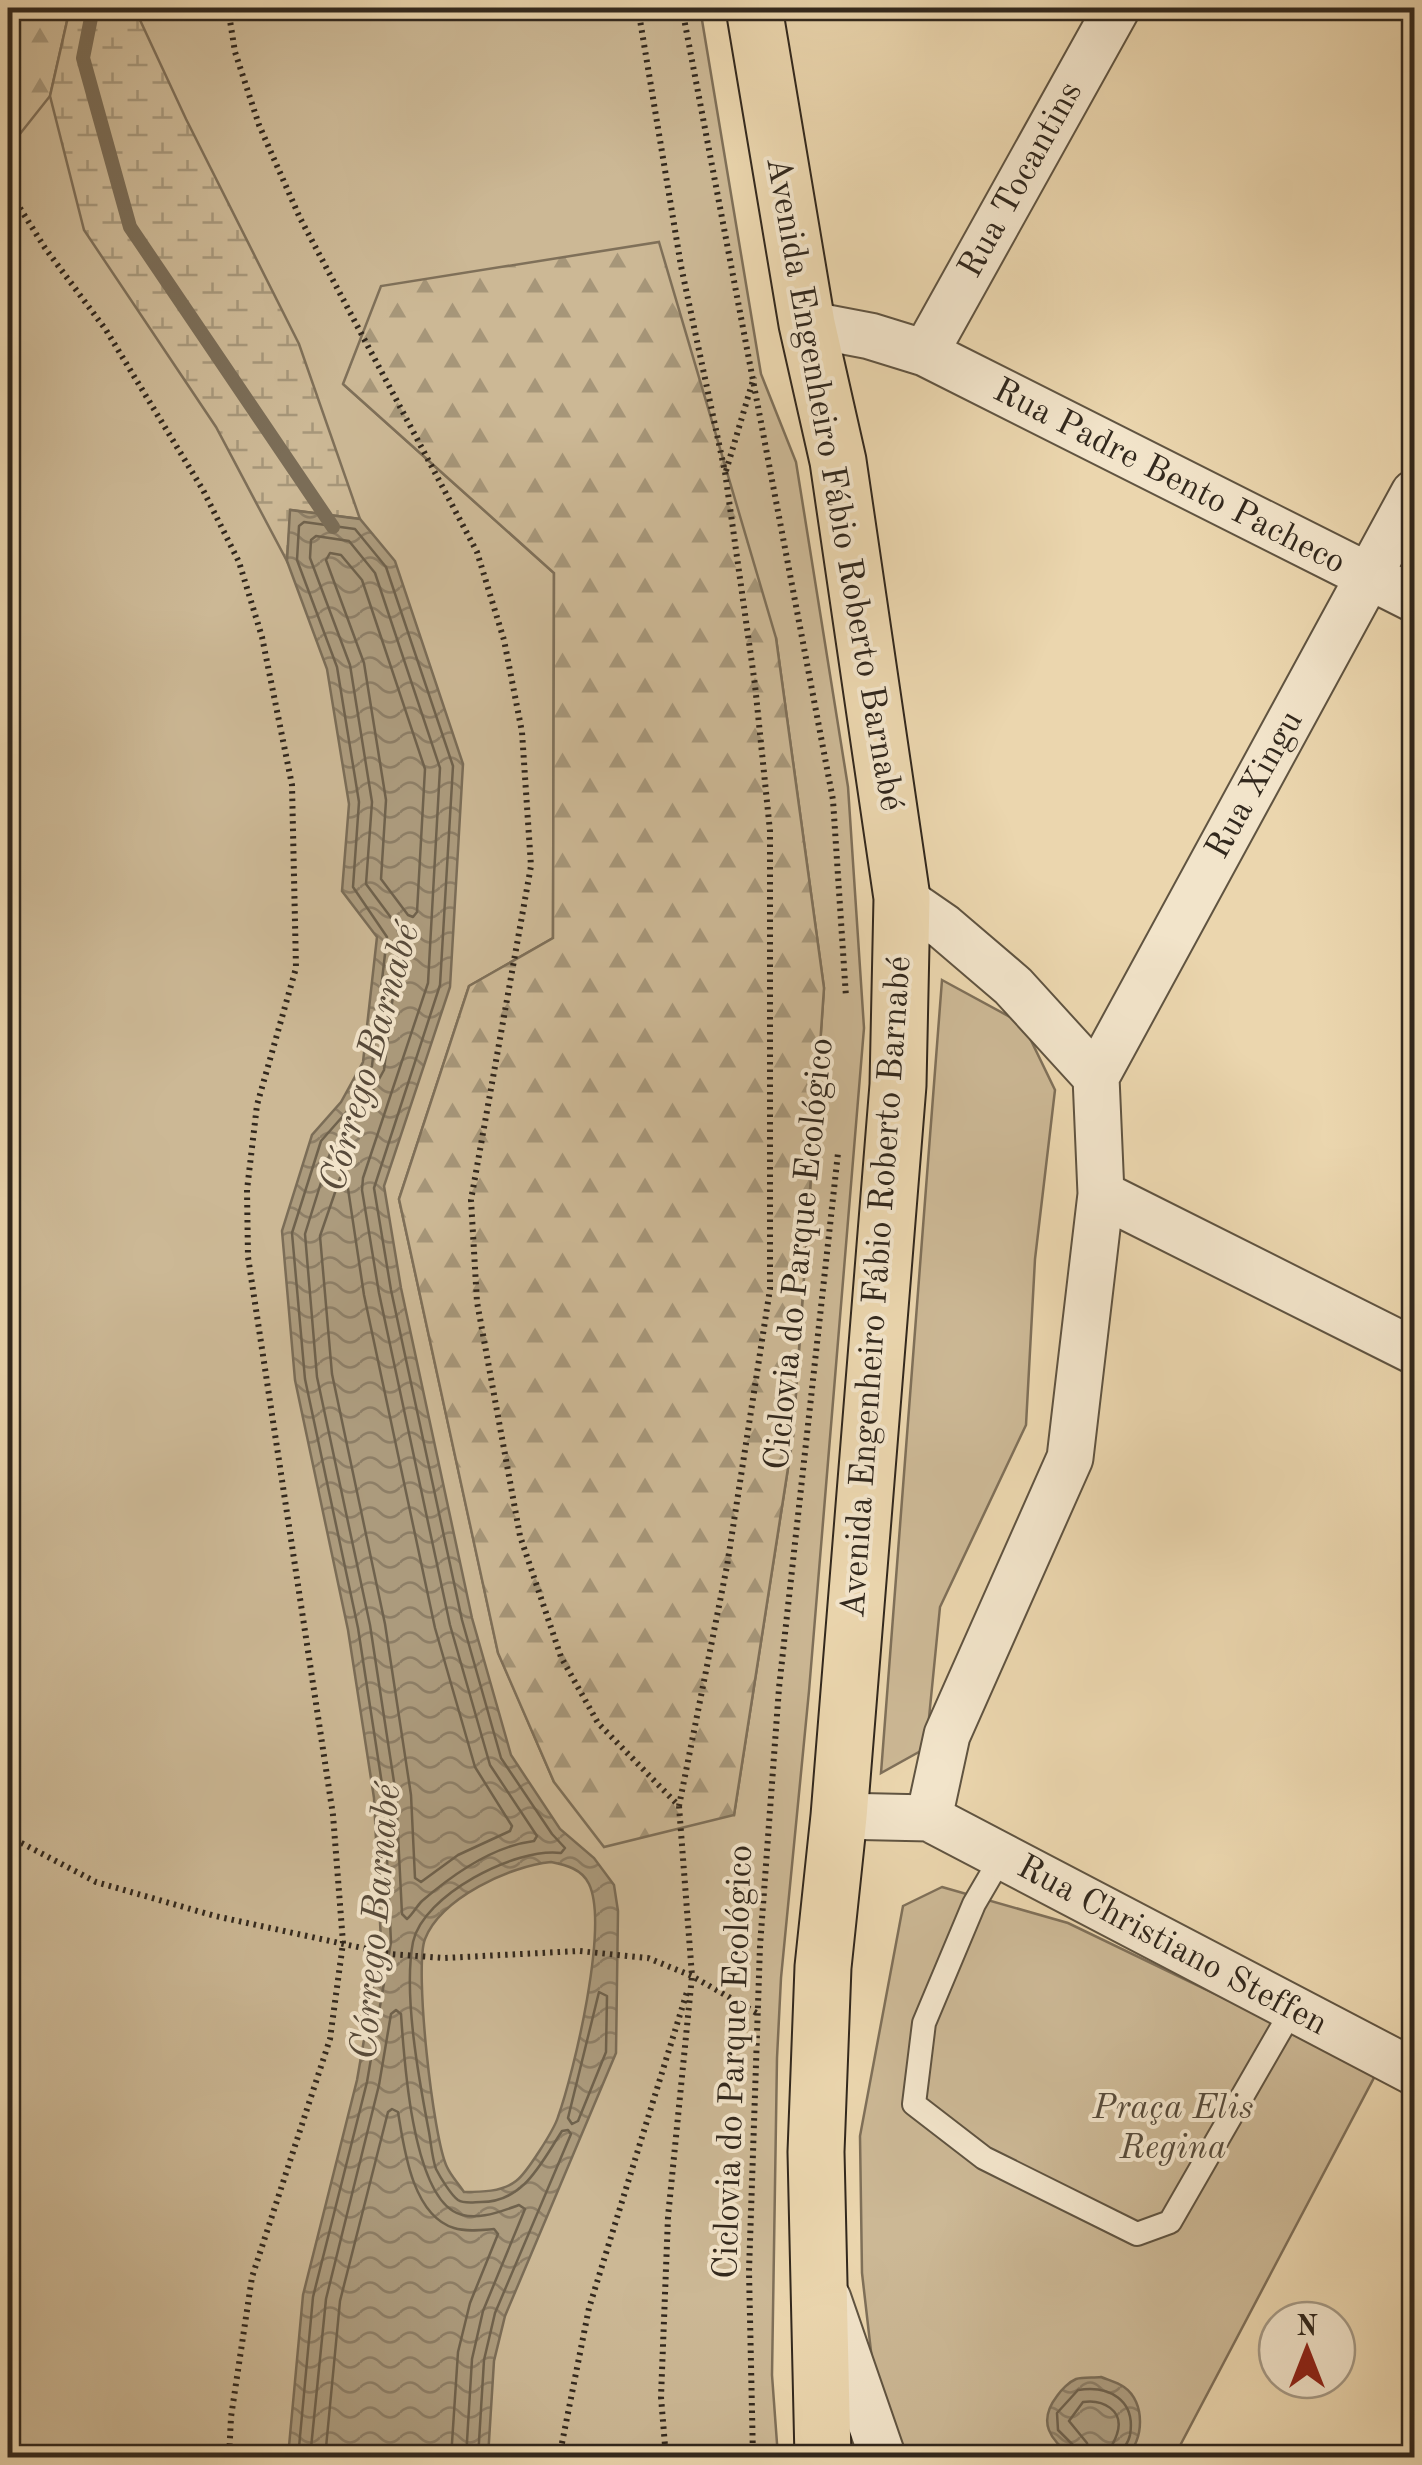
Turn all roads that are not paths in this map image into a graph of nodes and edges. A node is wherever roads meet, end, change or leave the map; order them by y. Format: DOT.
graph roads {
  1 [pos="754,8"];
  2 [pos="1117,8"];
  3 [pos="807,324"];
  4 [pos="925,353"];
  5 [pos="1414,494"];
  6 [pos="1368,578"];
  7 [pos="1414,599"];
  8 [pos="902,898"];
  9 [pos="1096,1076"];
  10 [pos="1101,1194"];
  11 [pos="1414,1351"];
  12 [pos="839,1816"];
  13 [pos="929,1818"];
  14 [pos="1002,1856"];
  15 [pos="1292,2010"];
  16 [pos="1414,2072"];
  17 [pos="821,2279"];
  18 [pos="823,2458"];
  19 [pos="883,2458"];
  1 -- 3 [label="main road, Avenida Engenheiro Fábio Roberto Barnabé"];
  2 -- 4 [label="street, Rua Tocantins"];
  3 -- 4 [label="street, Rua Padre Bento Pacheco"];
  3 -- 8 [label="main road, Avenida Engenheiro Fábio Roberto Barnabé"];
  4 -- 6 [label="street, Rua Padre Bento Pacheco"];
  5 -- 6 [label="street, Rua Xingu"];
  6 -- 7 [label="street, Rua Padre Bento Pacheco"];
  6 -- 9 [label="street, Rua Xingu"];
  8 -- 9 [label="street"];
  8 -- 12 [label="main road, Avenida Engenheiro Fábio Roberto Barnabé"];
  9 -- 10 [label="street"];
  10 -- 11 [label="street"];
  10 -- 13 [label="street"];
  12 -- 13 [label="street"];
  12 -- 17 [label="main road, Avenida Engenheiro Fábio Roberto Barnabé"];
  13 -- 14 [label="street, Rua Christiano Steffen"];
  14 -- 15 [label="street, Rua Christiano Steffen"];
  14 -- 15 [label="lane"];
  15 -- 16 [label="street, Rua Christiano Steffen"];
  17 -- 18 [label="main road, Avenida Engenheiro Fábio Roberto Barnabé"];
  17 -- 19 [label="street"];
}
